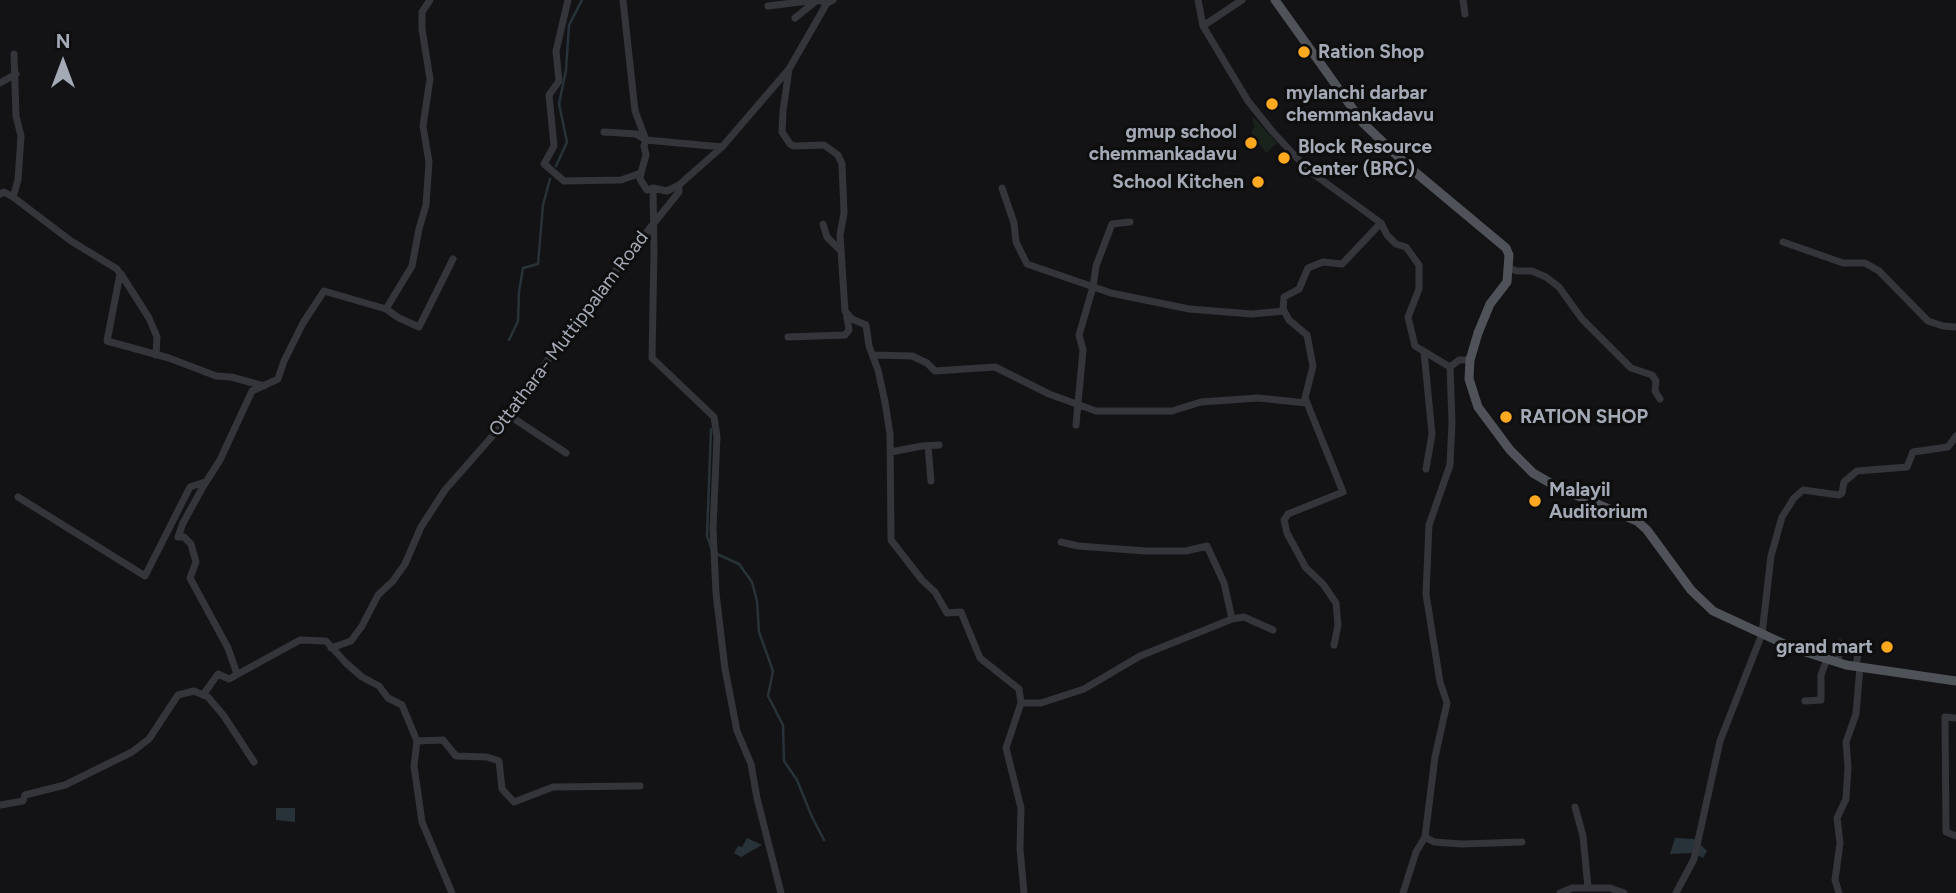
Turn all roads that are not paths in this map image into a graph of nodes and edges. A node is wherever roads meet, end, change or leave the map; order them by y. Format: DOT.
graph roads {
  1 [pos="430,0"];
  2 [pos="568,0"];
  3 [pos="624,0"];
  4 [pos="817,0"];
  5 [pos="1198,0"];
  6 [pos="1242,0"];
  7 [pos="1275,0"];
  8 [pos="1464,0"];
  9 [pos="830,1"];
  10 [pos="768,6"];
  11 [pos="1465,14"];
  12 [pos="795,18"];
  13 [pos="1203,26"];
  14 [pos="14,54"];
  15 [pos="789,69"];
  16 [pos="16,74"];
  17 [pos="0,83"];
  18 [pos="604,132"];
  19 [pos="646,139"];
  20 [pos="722,147"];
  21 [pos="641,173"];
  22 [pos="679,185"];
  23 [pos="653,188"];
  24 [pos="1002,188"];
  25 [pos="0,194"];
  26 [pos="13,197"];
  27 [pos="1130,222"];
  28 [pos="654,223"];
  29 [pos="1381,223"];
  30 [pos="823,224"];
  31 [pos="1783,242"];
  32 [pos="841,251"];
  33 [pos="453,259"];
  34 [pos="1509,268"];
  35 [pos="120,274"];
  36 [pos="1093,287"];
  37 [pos="386,309"];
  38 [pos="845,311"];
  39 [pos="1284,312"];
  40 [pos="1956,327"];
  41 [pos="789,337"];
  42 [pos="1424,352"];
  43 [pos="156,355"];
  44 [pos="873,355"];
  45 [pos="1470,360"];
  46 [pos="1450,367"];
  47 [pos="265,387"];
  48 [pos="1660,399"];
  49 [pos="1307,402"];
  50 [pos="1078,404"];
  51 [pos="510,416"];
  52 [pos="1076,425"];
  53 [pos="1956,436"];
  54 [pos="939,445"];
  55 [pos="928,446"];
  56 [pos="891,452"];
  57 [pos="566,453"];
  58 [pos="1426,469"];
  59 [pos="931,481"];
  60 [pos="206,482"];
  61 [pos="18,497"];
  62 [pos="1061,542"];
  63 [pos="1232,619"];
  64 [pos="1273,630"];
  65 [pos="1762,634"];
  66 [pos="1840,643"];
  67 [pos="1334,645"];
  68 [pos="1859,647"];
  69 [pos="331,648"];
  70 [pos="1827,659"];
  71 [pos="1838,662"];
  72 [pos="1858,666"];
  73 [pos="237,674"];
  74 [pos="1956,681"];
  75 [pos="203,695"];
  76 [pos="1805,701"];
  77 [pos="1021,703"];
  78 [pos="1956,718"];
  79 [pos="417,741"];
  80 [pos="254,762"];
  81 [pos="640,786"];
  82 [pos="0,805"];
  83 [pos="1575,807"];
  84 [pos="1956,836"];
  85 [pos="1424,837"];
  86 [pos="1522,842"];
  87 [pos="1588,887"];
  88 [pos="452,893"];
  89 [pos="781,893"];
  90 [pos="1024,893"];
  91 [pos="1403,893"];
  92 [pos="1560,893"];
  93 [pos="1624,893"];
  94 [pos="1676,893"];
  95 [pos="1839,893"];
  1 -- 37 [label="street"];
  2 -- 21 [label="street"];
  3 -- 19 [label="street"];
  4 -- 9 [label="street"];
  4 -- 10 [label="street"];
  4 -- 12 [label="street"];
  5 -- 13 [label="street"];
  6 -- 13 [label="street"];
  7 -- 34 [label="main road"];
  8 -- 11 [label="street"];
  9 -- 15 [label="street, Ottathara- Muttippalam Road"];
  13 -- 29 [label="street"];
  14 -- 16 [label="street"];
  15 -- 20 [label="street, Ottathara- Muttippalam Road"];
  15 -- 32 [label="street"];
  16 -- 17 [label="street"];
  16 -- 26 [label="street"];
  18 -- 19 [label="street"];
  19 -- 20 [label="street"];
  19 -- 21 [label="street"];
  20 -- 22 [label="street, Ottathara- Muttippalam Road"];
  21 -- 23 [label="street"];
  22 -- 23 [label="street"];
  22 -- 28 [label="street, Ottathara- Muttippalam Road"];
  23 -- 28 [label="street"];
  24 -- 36 [label="street"];
  25 -- 26 [label="street"];
  26 -- 35 [label="street"];
  27 -- 36 [label="street"];
  28 -- 51 [label="street, Ottathara- Muttippalam Road"];
  28 -- 89 [label="street"];
  29 -- 39 [label="street"];
  29 -- 42 [label="street"];
  30 -- 32 [label="street"];
  31 -- 40 [label="street"];
  32 -- 38 [label="street"];
  33 -- 37 [label="street"];
  34 -- 45 [label="main road"];
  34 -- 48 [label="street"];
  35 -- 43 [label="street"];
  35 -- 43 [label="street"];
  36 -- 39 [label="street"];
  36 -- 50 [label="street"];
  37 -- 47 [label="street"];
  38 -- 41 [label="street"];
  38 -- 44 [label="street"];
  39 -- 49 [label="street"];
  42 -- 46 [label="street"];
  42 -- 58 [label="street"];
  43 -- 47 [label="street"];
  44 -- 50 [label="street"];
  44 -- 56 [label="street"];
  45 -- 46 [label="street"];
  45 -- 65 [label="main road"];
  46 -- 85 [label="street"];
  47 -- 60 [label="street"];
  49 -- 50 [label="street"];
  49 -- 67 [label="street"];
  50 -- 52 [label="street"];
  51 -- 57 [label="street"];
  51 -- 69 [label="street, Ottathara- Muttippalam Road"];
  53 -- 65 [label="street"];
  54 -- 55 [label="street"];
  55 -- 56 [label="street"];
  55 -- 59 [label="street"];
  56 -- 77 [label="street"];
  60 -- 61 [label="street"];
  60 -- 73 [label="street"];
  62 -- 63 [label="street"];
  63 -- 64 [label="street"];
  63 -- 77 [label="street"];
  65 -- 70 [label="main road"];
  65 -- 94 [label="street"];
  66 -- 71 [label="street"];
  68 -- 72 [label="street"];
  69 -- 75 [label="street"];
  69 -- 79 [label="street"];
  70 -- 71 [label="main road"];
  70 -- 76 [label="street"];
  71 -- 72 [label="main road"];
  72 -- 74 [label="main road"];
  72 -- 95 [label="street"];
  75 -- 80 [label="street"];
  75 -- 82 [label="street"];
  77 -- 90 [label="street"];
  78 -- 84 [label="street"];
  79 -- 81 [label="street"];
  79 -- 88 [label="street"];
  83 -- 87 [label="street"];
  85 -- 86 [label="street"];
  85 -- 91 [label="street"];
  87 -- 92 [label="street"];
  87 -- 93 [label="street"];
}
